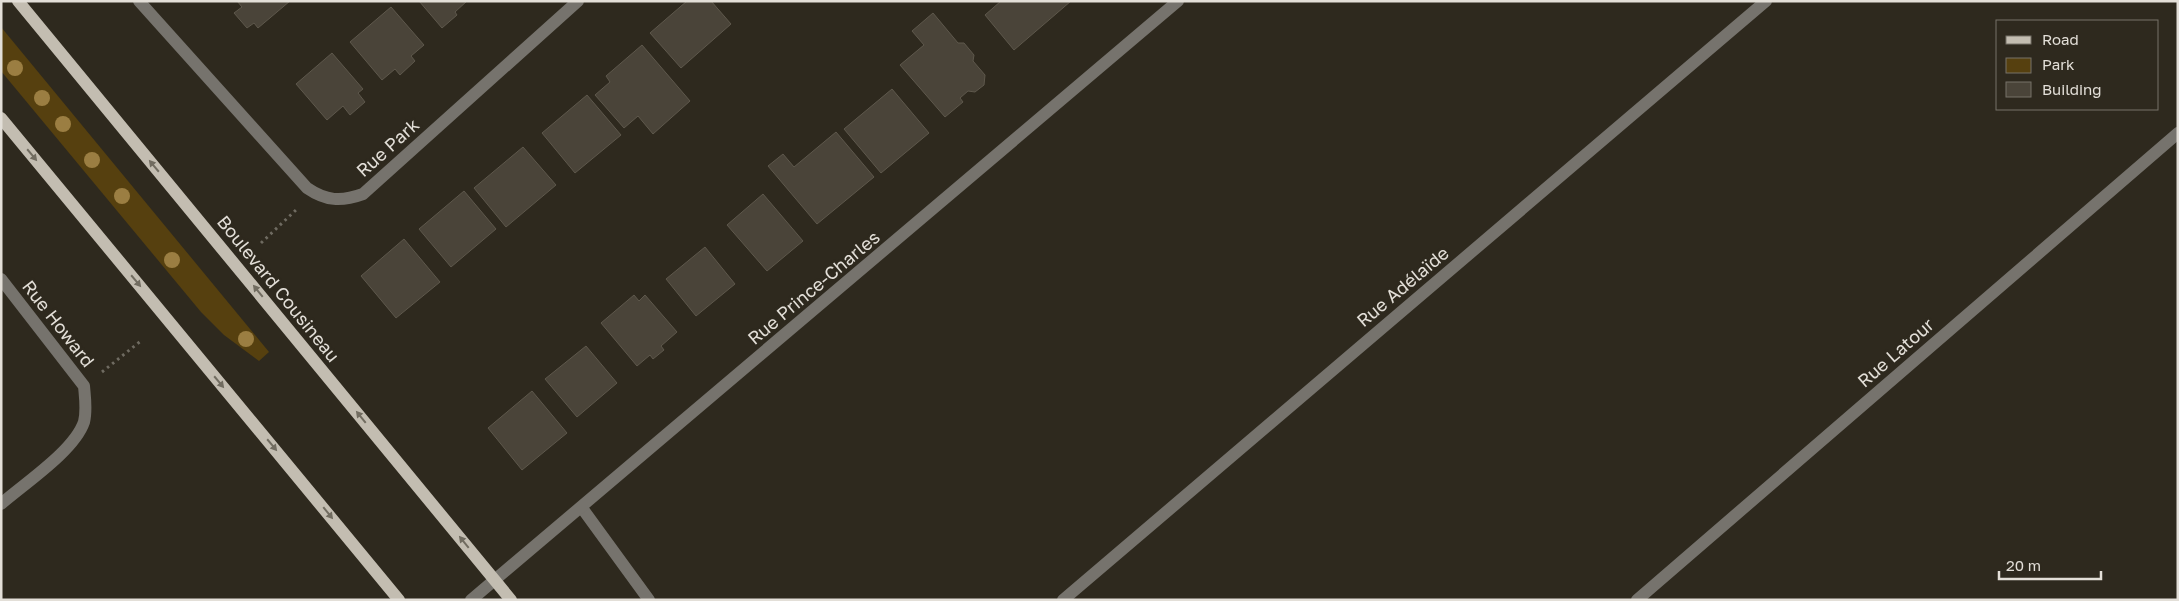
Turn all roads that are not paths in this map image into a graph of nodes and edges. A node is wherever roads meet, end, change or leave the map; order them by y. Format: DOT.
graph roads {
  1 [pos="18,1"];
  2 [pos="139,1"];
  3 [pos="578,1"];
  4 [pos="1178,1"];
  5 [pos="1766,1"];
  6 [pos="1,118"];
  7 [pos="2178,133"];
  8 [pos="1,279"];
  9 [pos="1,504"];
  10 [pos="582,508"];
  11 [pos="495,580"];
  12 [pos="399,600"];
  13 [pos="471,600"];
  14 [pos="511,600"];
  15 [pos="649,600"];
  16 [pos="1063,600"];
  17 [pos="1637,600"];
  11 -- 1 [label="main road, Boulevard Cousineau, one-way"];
  2 -- 3 [label="street, Rue Park"];
  4 -- 10 [label="street, Rue Prince-Charles"];
  5 -- 16 [label="street, Rue Adélaïde"];
  6 -- 12 [label="main road, one-way"];
  7 -- 17 [label="street, Rue Latour"];
  8 -- 9 [label="street, Rue Howard"];
  10 -- 11 [label="street, Rue Prince-Charles"];
  10 -- 15 [label="street"];
  11 -- 13 [label="street, Rue Prince-Charles"];
  11 -- 14 [label="main road, Boulevard Cousineau"];
}
